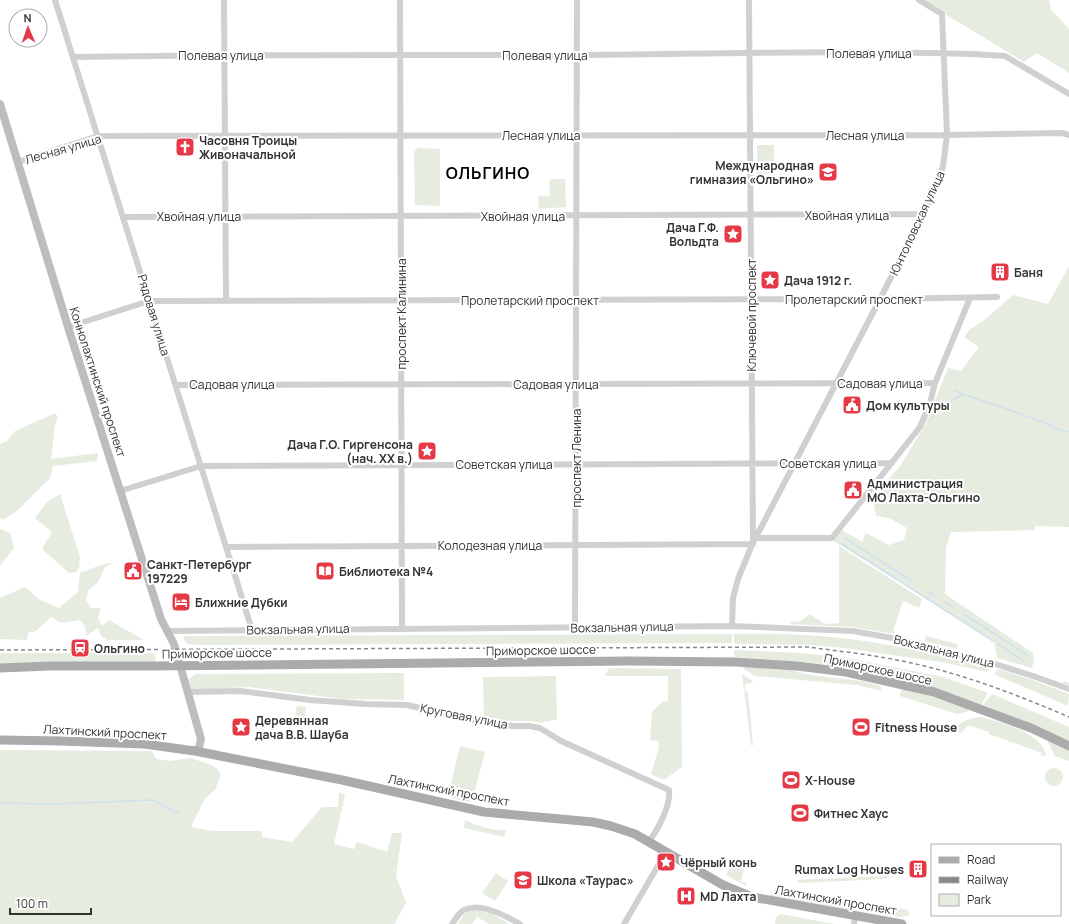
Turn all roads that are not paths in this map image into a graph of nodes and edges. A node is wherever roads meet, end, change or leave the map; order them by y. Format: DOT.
graph roads {
  1 [pos="55,0"];
  2 [pos="224,0"];
  3 [pos="400,0"];
  4 [pos="576,0"];
  5 [pos="749,0"];
  6 [pos="919,0"];
  7 [pos="749,53"];
  8 [pos="576,54"];
  9 [pos="943,54"];
  10 [pos="224,55"];
  11 [pos="401,55"];
  12 [pos="73,57"];
  13 [pos="1069,94"];
  14 [pos="0,104"];
  15 [pos="576,135"];
  16 [pos="750,135"];
  17 [pos="947,135"];
  18 [pos="1069,135"];
  19 [pos="98,136"];
  20 [pos="225,136"];
  21 [pos="401,136"];
  22 [pos="18,162"];
  23 [pos="922,214"];
  24 [pos="751,215"];
  25 [pos="226,216"];
  26 [pos="401,216"];
  27 [pos="576,216"];
  28 [pos="123,217"];
  29 [pos="997,297"];
  30 [pos="970,298"];
  31 [pos="751,299"];
  32 [pos="880,299"];
  33 [pos="226,300"];
  34 [pos="401,300"];
  35 [pos="576,300"];
  36 [pos="149,301"];
  37 [pos="68,327"];
  38 [pos="935,383"];
  39 [pos="176,384"];
  40 [pos="402,384"];
  41 [pos="576,384"];
  42 [pos="752,384"];
  43 [pos="836,384"];
  44 [pos="753,463"];
  45 [pos="795,463"];
  46 [pos="892,463"];
  47 [pos="576,464"];
  48 [pos="402,465"];
  49 [pos="201,466"];
  50 [pos="120,491"];
  51 [pos="754,541"];
  52 [pos="576,545"];
  53 [pos="402,546"];
  54 [pos="227,547"];
  55 [pos="732,626"];
  56 [pos="402,628"];
  57 [pos="576,628"];
  58 [pos="167,630"];
  59 [pos="252,630"];
  60 [pos="180,665"];
  61 [pos="0,668"];
  62 [pos="1069,689"];
  63 [pos="188,692"];
  64 [pos="0,740"];
  65 [pos="1069,746"];
  66 [pos="195,751"];
  67 [pos="648,841"];
  68 [pos="666,852"];
  69 [pos="854,920"];
  70 [pos="452,924"];
  71 [pos="520,924"];
  72 [pos="624,924"];
  73 [pos="902,924"];
  1 -- 12 [label="street, Рядовая улица"];
  2 -- 10 [label="street"];
  3 -- 11 [label="street, проспект Калинина"];
  4 -- 8 [label="street, проспект Ленина"];
  5 -- 7 [label="street, Ключевой проспект"];
  6 -- 9 [label="street, Юнтоловская улица"];
  7 -- 8 [label="street, Полевая улица"];
  7 -- 9 [label="street, Полевая улица"];
  7 -- 16 [label="street, Ключевой проспект"];
  8 -- 11 [label="street, Полевая улица"];
  8 -- 15 [label="street, проспект Ленина"];
  9 -- 13 [label="street, Полевая улица"];
  9 -- 17 [label="street, Юнтоловская улица"];
  10 -- 11 [label="street, Полевая улица"];
  10 -- 12 [label="street, Полевая улица"];
  10 -- 20 [label="street"];
  11 -- 21 [label="street, проспект Калинина"];
  12 -- 19 [label="street, Рядовая улица"];
  14 -- 22 [label="main road, Коннолахтинский проспект"];
  15 -- 16 [label="street, Лесная улица"];
  15 -- 21 [label="street, Лесная улица"];
  15 -- 27 [label="street, проспект Ленина"];
  16 -- 17 [label="street, Лесная улица"];
  16 -- 24 [label="street, Ключевой проспект"];
  17 -- 18 [label="street, Лесная улица"];
  17 -- 23 [label="street, Юнтоловская улица"];
  19 -- 20 [label="street, Лесная улица"];
  19 -- 22 [label="street, Лесная улица"];
  19 -- 28 [label="street, Рядовая улица"];
  20 -- 21 [label="street, Лесная улица"];
  20 -- 25 [label="street"];
  21 -- 26 [label="street, проспект Калинина"];
  22 -- 37 [label="main road, Коннолахтинский проспект"];
  23 -- 24 [label="street, Хвойная улица"];
  23 -- 32 [label="street, Юнтоловская улица"];
  24 -- 27 [label="street, Хвойная улица"];
  24 -- 31 [label="street, Ключевой проспект"];
  25 -- 26 [label="street, Хвойная улица"];
  25 -- 28 [label="street, Хвойная улица"];
  25 -- 33 [label="street"];
  26 -- 27 [label="street, Хвойная улица"];
  26 -- 34 [label="street, проспект Калинина"];
  27 -- 35 [label="street, проспект Ленина"];
  28 -- 36 [label="street, Рядовая улица"];
  29 -- 30 [label="street, Пролетарский проспект"];
  30 -- 32 [label="street, Пролетарский проспект"];
  30 -- 38 [label="street"];
  31 -- 32 [label="street, Пролетарский проспект"];
  31 -- 35 [label="street, Пролетарский проспект"];
  31 -- 42 [label="street, Ключевой проспект"];
  32 -- 43 [label="street, Юнтоловская улица"];
  33 -- 34 [label="street, Пролетарский проспект"];
  33 -- 36 [label="street, Пролетарский проспект"];
  34 -- 35 [label="street, Пролетарский проспект"];
  34 -- 40 [label="street, проспект Калинина"];
  35 -- 41 [label="street, проспект Ленина"];
  36 -- 37 [label="street, Пролетарский проспект"];
  36 -- 39 [label="street, Рядовая улица"];
  37 -- 50 [label="main road, Коннолахтинский проспект"];
  38 -- 43 [label="street, Садовая улица"];
  38 -- 46 [label="street"];
  39 -- 40 [label="street, Садовая улица"];
  39 -- 49 [label="street, Рядовая улица"];
  40 -- 41 [label="street, Садовая улица"];
  40 -- 48 [label="street, проспект Калинина"];
  41 -- 42 [label="street, Садовая улица"];
  41 -- 47 [label="street, проспект Ленина"];
  42 -- 43 [label="street, Садовая улица"];
  42 -- 44 [label="street, Ключевой проспект"];
  43 -- 45 [label="street, Юнтоловская улица"];
  44 -- 45 [label="street, Советская улица"];
  44 -- 47 [label="street, Советская улица"];
  44 -- 51 [label="street, Ключевой проспект"];
  45 -- 46 [label="street, Советская улица"];
  45 -- 51 [label="street, Юнтоловская улица"];
  46 -- 51 [label="street, Колодезная улица"];
  47 -- 48 [label="street, Советская улица"];
  47 -- 52 [label="street, проспект Ленина"];
  48 -- 49 [label="street, Советская улица"];
  48 -- 53 [label="street, проспект Калинина"];
  49 -- 50 [label="street, Советская улица"];
  49 -- 54 [label="street, Рядовая улица"];
  50 -- 58 [label="main road, Коннолахтинский проспект"];
  51 -- 52 [label="street, Колодезная улица"];
  51 -- 55 [label="street, Ключевой проспект"];
  52 -- 53 [label="street, Колодезная улица"];
  52 -- 57 [label="street, проспект Ленина"];
  53 -- 54 [label="street, Колодезная улица"];
  53 -- 56 [label="street, проспект Калинина"];
  54 -- 59 [label="street, Рядовая улица"];
  55 -- 57 [label="street, Вокзальная улица"];
  55 -- 62 [label="street, Вокзальная улица"];
  56 -- 57 [label="street, Вокзальная улица"];
  56 -- 59 [label="street, Вокзальная улица"];
  58 -- 59 [label="street, Вокзальная улица"];
  58 -- 60 [label="main road, Коннолахтинский проспект"];
  60 -- 61 [label="main road, Приморское шоссе"];
  60 -- 63 [label="main road, Коннолахтинский проспект"];
  60 -- 65 [label="main road, Приморское шоссе"];
  63 -- 66 [label="main road, Коннолахтинский проспект"];
  63 -- 67 [label="street, Круговая улица"];
  64 -- 66 [label="main road, Лахтинский проспект"];
  66 -- 67 [label="main road, Лахтинский проспект"];
  67 -- 68 [label="main road, Лахтинский проспект"];
  68 -- 69 [label="main road, Лахтинский проспект"];
  68 -- 72 [label="street"];
  69 -- 73 [label="main road, Лахтинский проспект"];
  70 -- 71 [label="street"];
}
